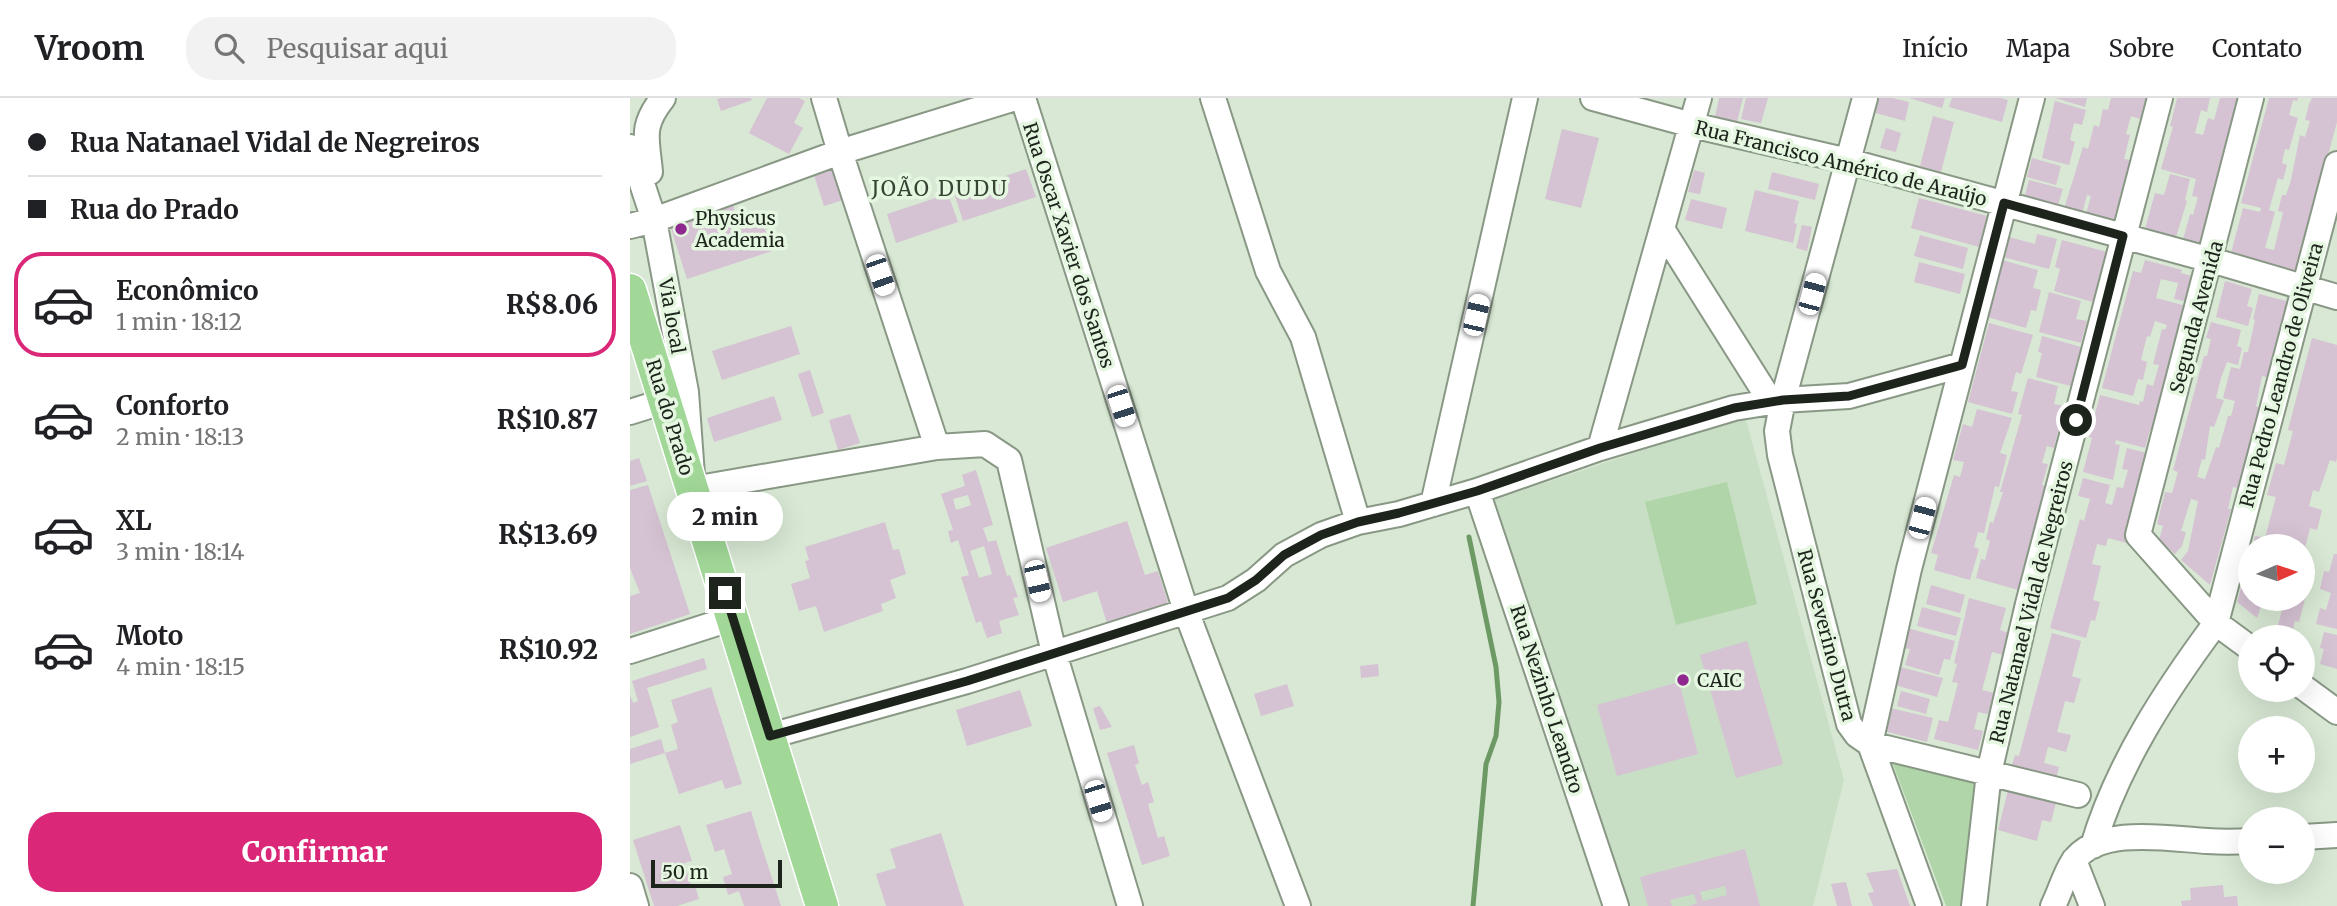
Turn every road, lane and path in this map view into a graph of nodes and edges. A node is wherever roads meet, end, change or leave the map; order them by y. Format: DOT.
graph roads {
  1 [pos="663,98"];
  2 [pos="824,98"];
  3 [pos="1014,98"];
  4 [pos="1023,98"];
  5 [pos="1213,98"];
  6 [pos="1525,98"];
  7 [pos="1594,98"];
  8 [pos="1699,98"];
  9 [pos="1865,98"];
  10 [pos="2032,98"];
  11 [pos="2160,98"];
  12 [pos="2251,98"];
  13 [pos="1692,125"];
  14 [pos="630,147"];
  15 [pos="839,152"];
  16 [pos="1848,161"];
  17 [pos="2337,164"];
  18 [pos="2004,203"];
  19 [pos="654,220"];
  20 [pos="630,226"];
  21 [pos="1662,229"];
  22 [pos="2123,236"];
  23 [pos="2211,260"];
  24 [pos="2304,288"];
  25 [pos="630,290"];
  26 [pos="2337,296"];
  27 [pos="1962,365"];
  28 [pos="665,401"];
  29 [pos="1777,401"];
  30 [pos="630,412"];
  31 [pos="937,447"];
  32 [pos="1600,448"];
  33 [pos="693,489"];
  34 [pos="1477,491"];
  35 [pos="1433,504"];
  36 [pos="1358,522"];
  37 [pos="1186,611"];
  38 [pos="733,618"];
  39 [pos="2216,623"];
  40 [pos="2238,639"];
  41 [pos="630,650"];
  42 [pos="1055,653"];
  43 [pos="2315,696"];
  44 [pos="2337,712"];
  45 [pos="770,736"];
  46 [pos="1871,744"];
  47 [pos="1989,773"];
  48 [pos="2078,795"];
  49 [pos="2335,829"];
  50 [pos="2315,834"];
  51 [pos="2238,841"];
  52 [pos="2084,853"];
  53 [pos="630,886"];
  54 [pos="1122,904"];
  55 [pos="636,906"];
  56 [pos="822,906"];
  57 [pos="1298,906"];
  58 [pos="1616,906"];
  59 [pos="1929,906"];
  60 [pos="1974,906"];
  61 [pos="2053,906"];
  62 [pos="2092,906"];
  1 -- 19 [label="street"];
  2 -- 15 [label="street"];
  3 -- 15 [label="street"];
  4 -- 37 [label="street, Rua Oscar Xavier dos Santos"];
  5 -- 36 [label="street"];
  6 -- 35 [label="street"];
  7 -- 13 [label="street, Rua Francisco Américo de Araújo"];
  8 -- 13 [label="street"];
  9 -- 16 [label="street"];
  10 -- 18 [label="street"];
  11 -- 22 [label="street, Rua Natanael Vidal de Negreiros"];
  12 -- 23 [label="street, Segunda Avenida"];
  13 -- 16 [label="street, Rua Francisco Américo de Araújo"];
  13 -- 21 [label="street"];
  14 -- 19 [label="street, Via local"];
  15 -- 19 [label="street"];
  15 -- 31 [label="street"];
  16 -- 18 [label="street, Rua Francisco Américo de Araújo"];
  16 -- 29 [label="street"];
  17 -- 24 [label="street, Rua Pedro Leandro de Oliveira"];
  18 -- 22 [label="street, Rua Francisco Américo de Araújo"];
  18 -- 27 [label="street"];
  19 -- 20 [label="street"];
  19 -- 33 [label="street, Via local"];
  21 -- 29 [label="street"];
  21 -- 32 [label="street"];
  22 -- 23 [label="street, Rua Francisco Américo de Araújo"];
  22 -- 47 [label="street, Rua Natanael Vidal de Negreiros"];
  23 -- 24 [label="street, Rua Francisco Américo de Araújo"];
  23 -- 39 [label="street, Segunda Avenida"];
  24 -- 26 [label="street, Rua Francisco Américo de Araújo"];
  24 -- 39 [label="street, Rua Pedro Leandro de Oliveira"];
  25 -- 28 [label="main road, Rua do Prado"];
  27 -- 29 [label="street"];
  27 -- 46 [label="street"];
  28 -- 30 [label="street"];
  28 -- 33 [label="main road, Rua do Prado"];
  29 -- 32 [label="street"];
  29 -- 46 [label="street, Rua Severino Dutra"];
  31 -- 33 [label="street"];
  31 -- 42 [label="street"];
  32 -- 34 [label="street"];
  33 -- 38 [label="main road, Rua do Prado"];
  34 -- 35 [label="street"];
  34 -- 58 [label="street, Rua Nezinho Leandro"];
  35 -- 36 [label="street"];
  36 -- 37 [label="street"];
  37 -- 42 [label="street"];
  37 -- 57 [label="street, Rua Oscar Xavier dos Santos"];
  38 -- 41 [label="street"];
  38 -- 45 [label="main road, Rua do Prado"];
  39 -- 40 [label="street"];
  39 -- 52 [label="street, Rua Pedro Leandro de Oliveira"];
  42 -- 45 [label="street"];
  42 -- 54 [label="street"];
  43 -- 44 [label="street"];
  45 -- 56 [label="main road, Rua do Prado"];
  46 -- 47 [label="street"];
  46 -- 59 [label="street, Rua Severino Dutra"];
  47 -- 48 [label="street"];
  47 -- 60 [label="street, Rua Natanael Vidal de Negreiros"];
  49 -- 50 [label="street"];
  51 -- 52 [label="street"];
  52 -- 61 [label="street, Rua Pedro Leandro de Oliveira"];
  52 -- 62 [label="street"];
  53 -- 55 [label="street"];
}
